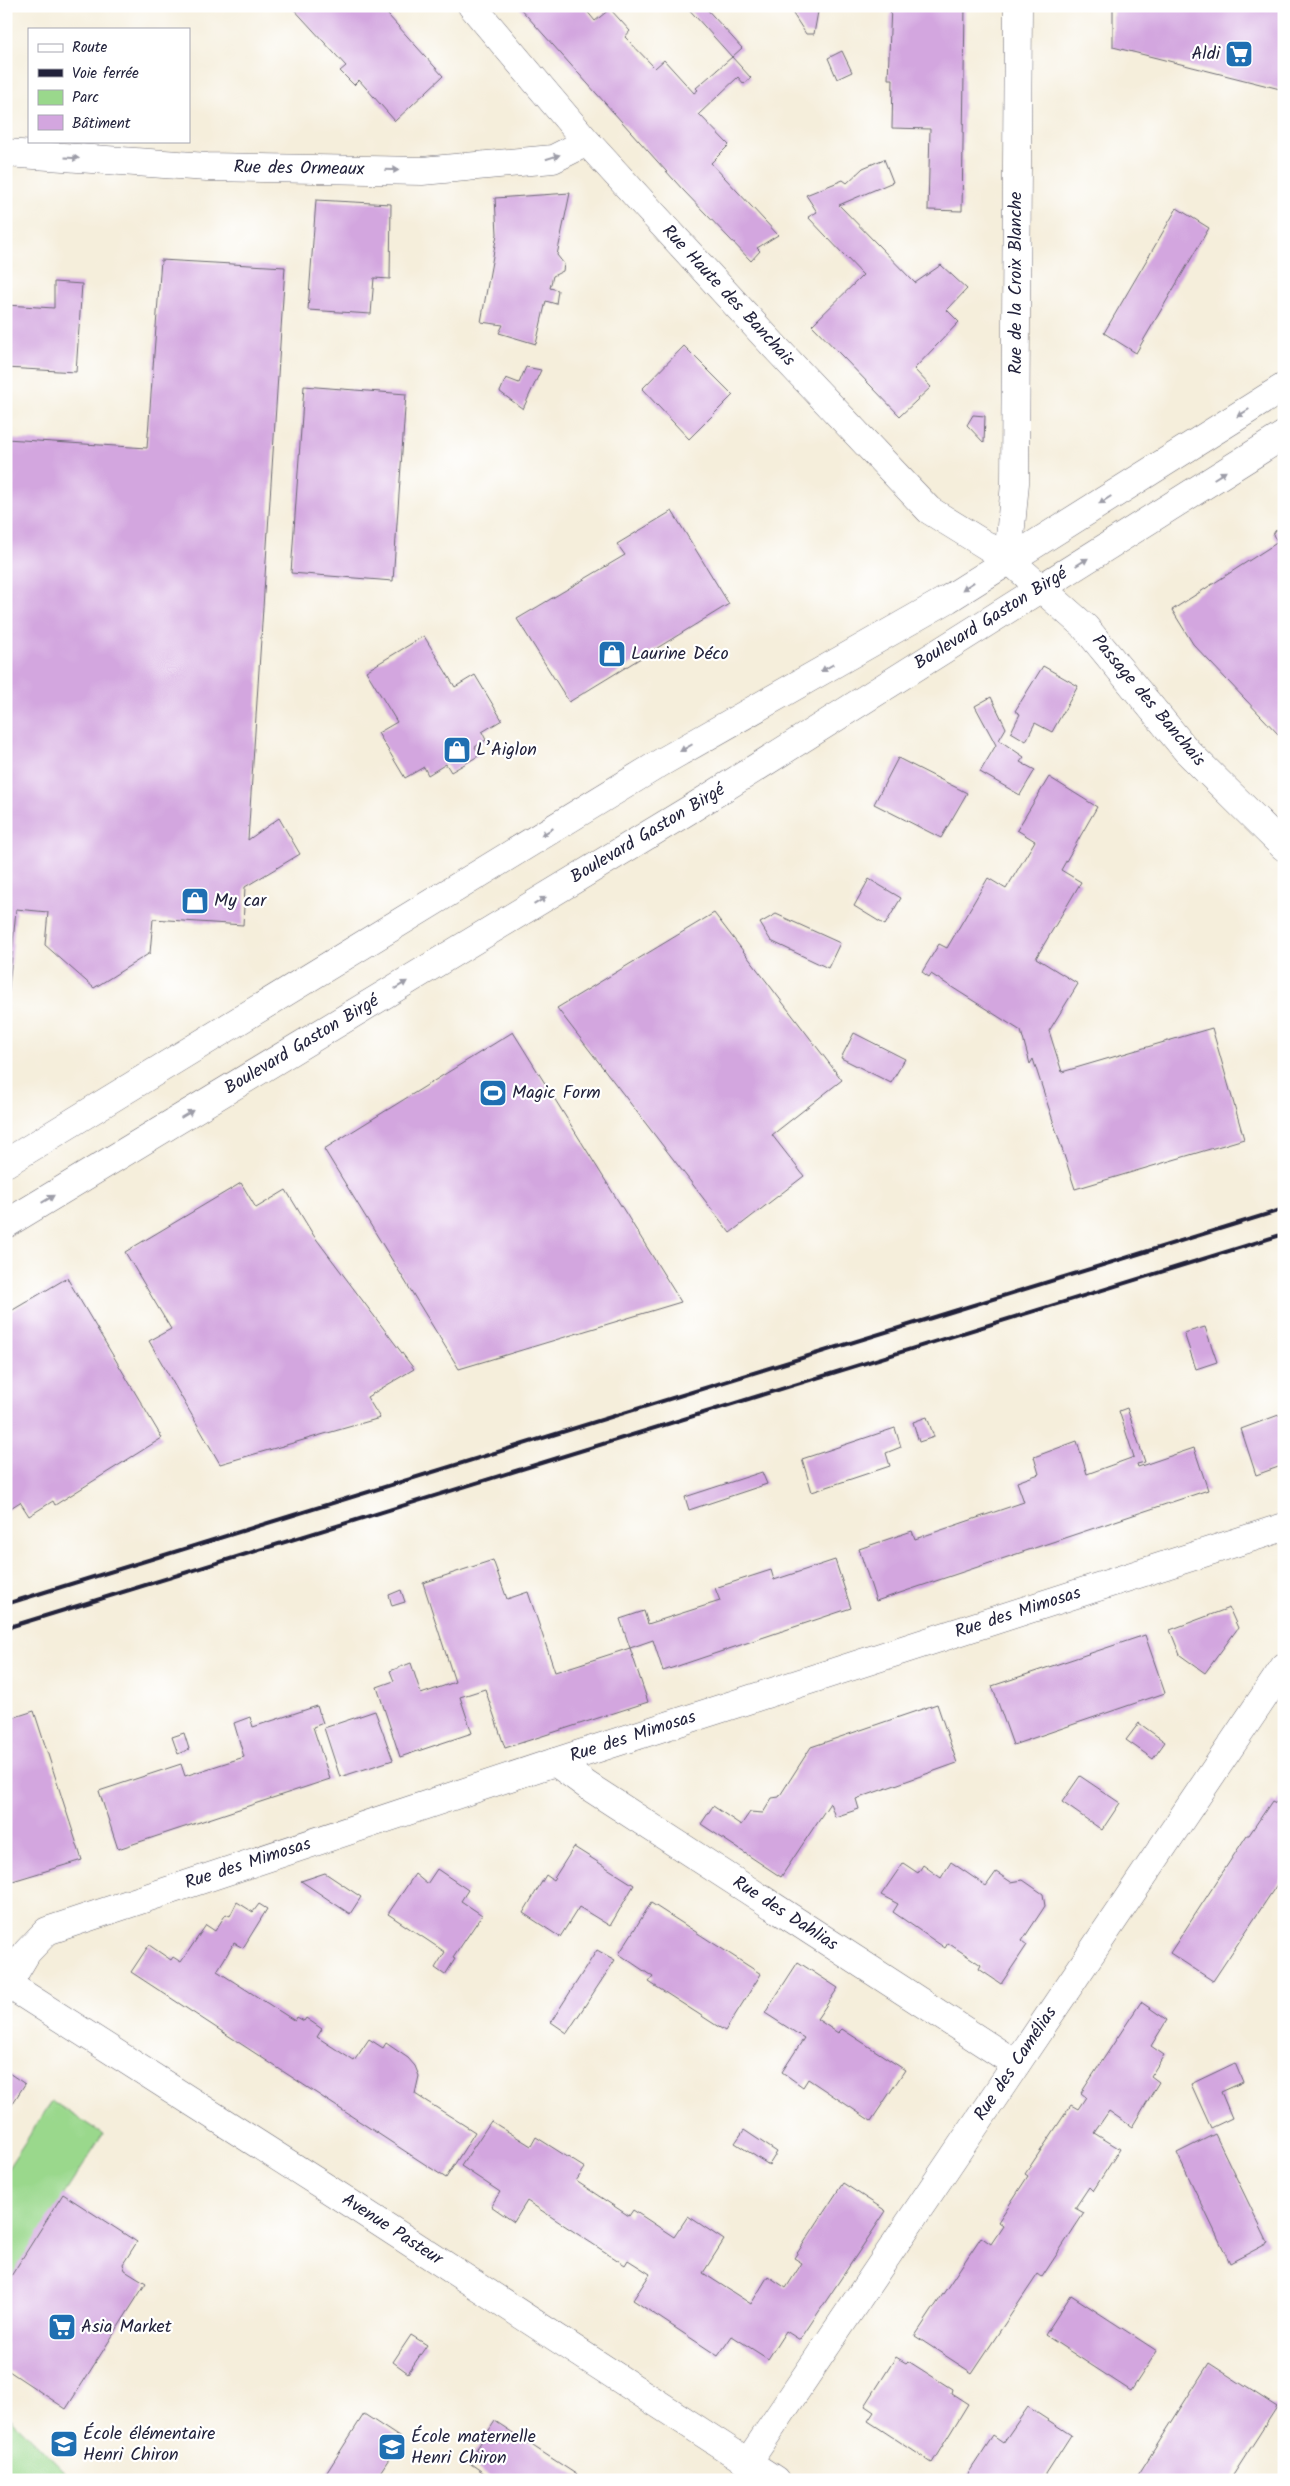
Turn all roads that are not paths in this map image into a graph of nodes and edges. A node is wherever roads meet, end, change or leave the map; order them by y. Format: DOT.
graph roads {
  1 [pos="472,6"];
  2 [pos="1018,6"];
  3 [pos="587,142"];
  4 [pos="6,153"];
  5 [pos="1284,387"];
  6 [pos="1284,436"];
  7 [pos="1008,559"];
  8 [pos="1041,588"];
  9 [pos="1284,847"];
  10 [pos="6,1163"];
  11 [pos="6,1224"];
  12 [pos="1284,1527"];
  13 [pos="1284,1667"];
  14 [pos="555,1762"];
  15 [pos="7,1984"];
  16 [pos="1016,2064"];
  17 [pos="748,2462"];
  18 [pos="776,2480"];
  1 -- 3 [label="street, Rue Haute des Banchais"];
  2 -- 7 [label="street, Rue de la Croix Blanche"];
  4 -- 3 [label="street, Rue des Ormeaux, one-way"];
  3 -- 7 [label="street, Rue Haute des Banchais"];
  5 -- 7 [label="street, one-way"];
  8 -- 6 [label="street, Boulevard Gaston Birgé, one-way"];
  7 -- 8 [label="street, Passage des Banchais"];
  7 -- 10 [label="street, one-way"];
  8 -- 9 [label="street, Passage des Banchais"];
  11 -- 8 [label="street, Boulevard Gaston Birgé, one-way"];
  12 -- 14 [label="street, Rue des Mimosas"];
  13 -- 16 [label="street, Rue des Camélias"];
  14 -- 15 [label="street, Rue des Mimosas"];
  14 -- 16 [label="street, Rue des Dahlias"];
  15 -- 17 [label="street, Avenue Pasteur"];
  16 -- 17 [label="street, Rue des Camélias"];
  17 -- 18 [label="street, Avenue Pasteur"];
}
